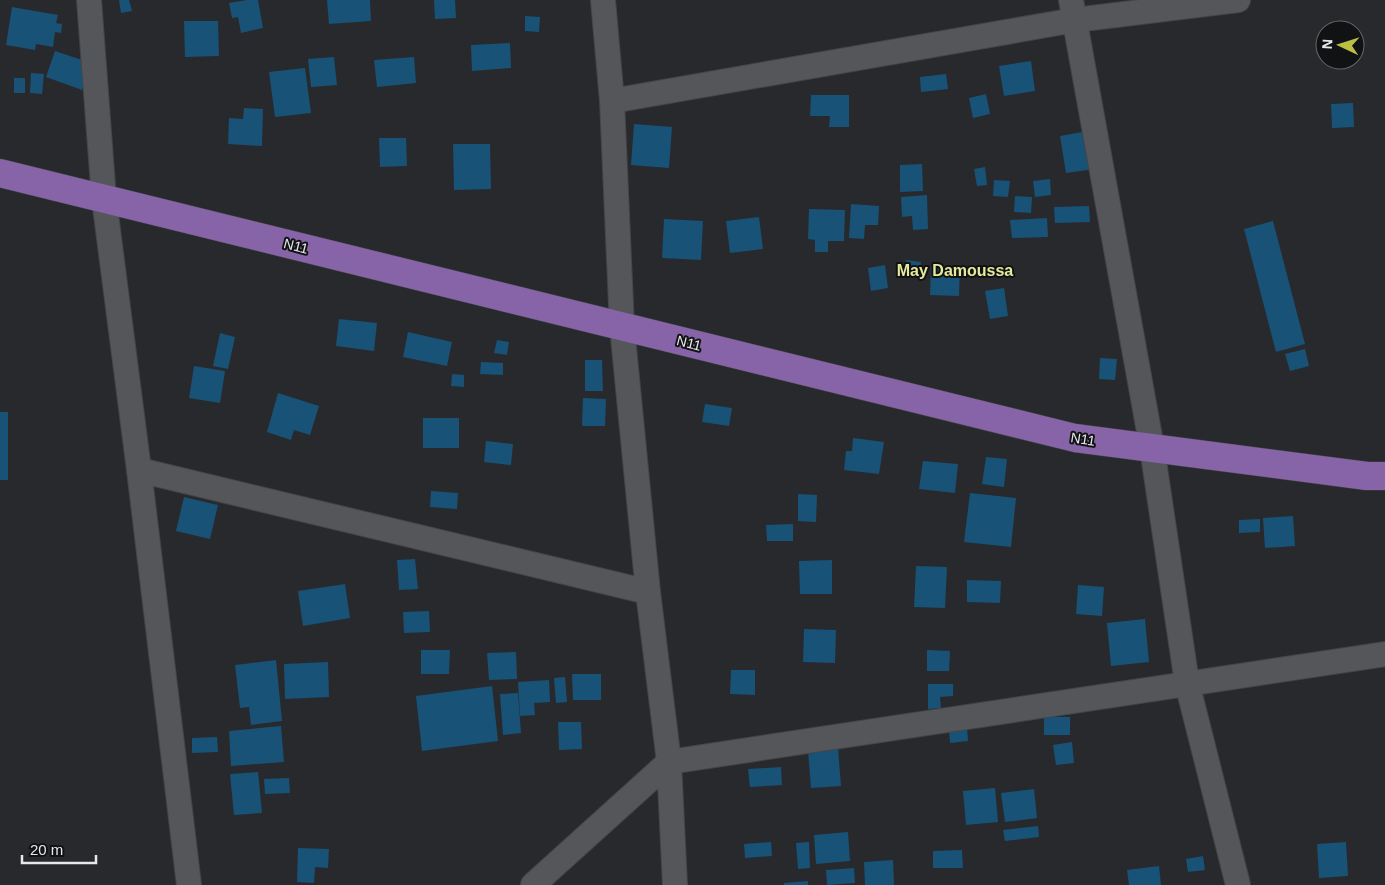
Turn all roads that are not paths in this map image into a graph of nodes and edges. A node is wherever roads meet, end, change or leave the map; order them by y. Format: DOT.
graph roads {
  1 [pos="89,0"];
  2 [pos="603,0"];
  3 [pos="1238,0"];
  4 [pos="1073,10"];
  5 [pos="612,102"];
  6 [pos="0,173"];
  7 [pos="104,199"];
  8 [pos="622,327"];
  9 [pos="1152,448"];
  10 [pos="139,470"];
  11 [pos="1385,476"];
  12 [pos="648,592"];
  13 [pos="1385,654"];
  14 [pos="1187,683"];
  15 [pos="668,762"];
  16 [pos="189,885"];
  17 [pos="533,885"];
  18 [pos="675,885"];
  19 [pos="1238,885"];
  1 -- 7 [label="street"];
  2 -- 5 [label="street"];
  3 -- 4 [label="street"];
  4 -- 5 [label="street"];
  4 -- 9 [label="street"];
  5 -- 8 [label="street"];
  6 -- 7 [label="main road, N11"];
  7 -- 8 [label="main road, N11"];
  7 -- 10 [label="street"];
  8 -- 9 [label="main road, N11"];
  8 -- 12 [label="street"];
  9 -- 11 [label="main road, N11"];
  9 -- 14 [label="street"];
  10 -- 12 [label="street"];
  10 -- 16 [label="street"];
  12 -- 15 [label="street"];
  13 -- 14 [label="street"];
  14 -- 15 [label="street"];
  14 -- 19 [label="street"];
  15 -- 17 [label="street"];
  15 -- 18 [label="street"];
}
